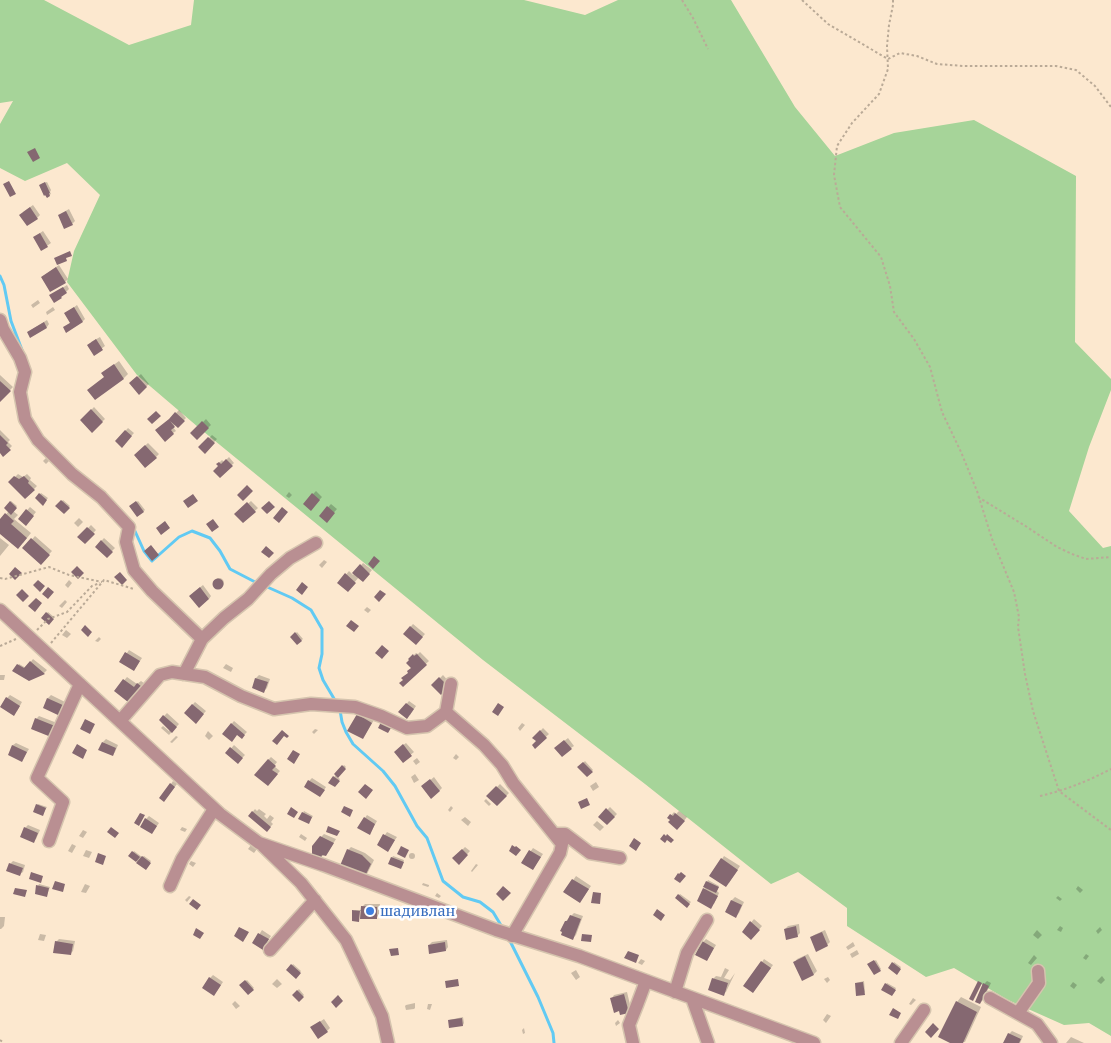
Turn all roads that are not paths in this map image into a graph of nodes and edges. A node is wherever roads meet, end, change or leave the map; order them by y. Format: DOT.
graph roads {
  1 [pos="0,320"];
  2 [pos="316,543"];
  3 [pos="0,610"];
  4 [pos="202,639"];
  5 [pos="184,674"];
  6 [pos="80,684"];
  7 [pos="451,684"];
  8 [pos="446,712"];
  9 [pos="120,721"];
  10 [pos="214,809"];
  11 [pos="554,834"];
  12 [pos="49,841"];
  13 [pos="259,843"];
  14 [pos="620,858"];
  15 [pos="170,886"];
  16 [pos="315,900"];
  17 [pos="708,920"];
  18 [pos="512,936"];
  19 [pos="270,950"];
  20 [pos="1038,972"];
  21 [pos="646,981"];
  22 [pos="675,992"];
  23 [pos="692,998"];
  24 [pos="990,998"];
  25 [pos="924,1010"];
  26 [pos="1018,1014"];
  27 [pos="388,1043"];
  28 [pos="633,1043"];
  29 [pos="708,1043"];
  30 [pos="814,1043"];
  31 [pos="901,1043"];
  32 [pos="1051,1043"];
  1 -- 4 [label="street"];
  2 -- 4 [label="street"];
  3 -- 6 [label="street"];
  4 -- 5 [label="street"];
  5 -- 8 [label="street"];
  5 -- 9 [label="street"];
  6 -- 9 [label="street"];
  6 -- 12 [label="street"];
  7 -- 8 [label="street"];
  8 -- 11 [label="street"];
  9 -- 10 [label="street"];
  10 -- 13 [label="street"];
  10 -- 15 [label="street"];
  11 -- 14 [label="street"];
  11 -- 18 [label="street"];
  13 -- 16 [label="street"];
  13 -- 18 [label="street"];
  16 -- 19 [label="street"];
  16 -- 27 [label="street"];
  17 -- 22 [label="street"];
  18 -- 21 [label="street"];
  20 -- 26 [label="street"];
  21 -- 22 [label="street"];
  21 -- 28 [label="street"];
  22 -- 23 [label="street"];
  23 -- 29 [label="street"];
  23 -- 30 [label="street"];
  24 -- 26 [label="street"];
  25 -- 31 [label="street"];
  26 -- 32 [label="street"];
}
